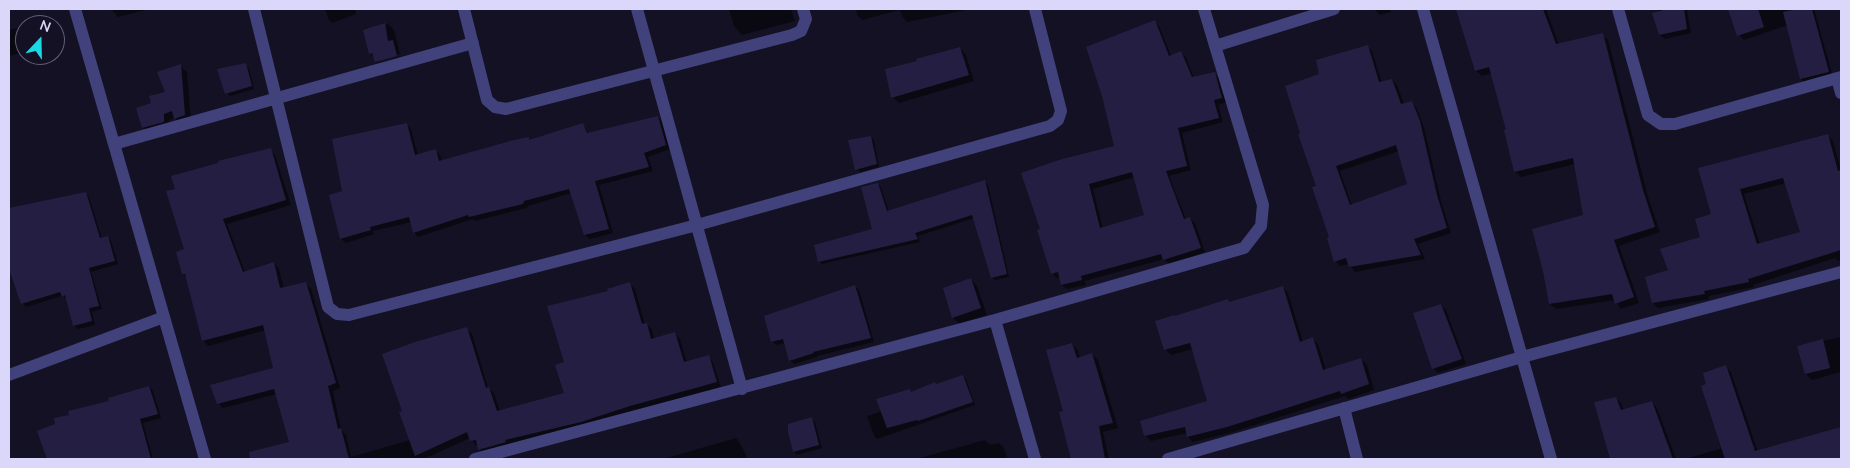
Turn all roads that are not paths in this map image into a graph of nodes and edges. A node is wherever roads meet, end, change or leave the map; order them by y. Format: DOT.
graph roads {
  1 [pos="74,9"];
  2 [pos="254,9"];
  3 [pos="464,9"];
  4 [pos="638,9"];
  5 [pos="802,9"];
  6 [pos="1036,9"];
  7 [pos="1204,9"];
  8 [pos="1334,9"];
  9 [pos="1423,9"];
  10 [pos="1618,9"];
  11 [pos="473,43"];
  12 [pos="1215,46"];
  13 [pos="655,71"];
  14 [pos="1839,77"];
  15 [pos="1841,93"];
  16 [pos="276,98"];
  17 [pos="114,144"];
  18 [pos="697,225"];
  19 [pos="1841,272"];
  20 [pos="164,317"];
  21 [pos="995,320"];
  22 [pos="1522,357"];
  23 [pos="9,375"];
  24 [pos="742,389"];
  25 [pos="1344,408"];
  26 [pos="508,455"];
  27 [pos="205,459"];
  28 [pos="475,459"];
  29 [pos="1035,459"];
  30 [pos="1168,459"];
  31 [pos="1357,459"];
  32 [pos="1551,459"];
  1 -- 17 [label="street"];
  2 -- 16 [label="street"];
  3 -- 11 [label="street"];
  4 -- 13 [label="street"];
  5 -- 13 [label="street"];
  6 -- 18 [label="street"];
  7 -- 12 [label="street"];
  8 -- 12 [label="street"];
  9 -- 22 [label="street"];
  10 -- 14 [label="street"];
  11 -- 13 [label="street"];
  11 -- 16 [label="street"];
  12 -- 21 [label="street"];
  13 -- 18 [label="street"];
  14 -- 15 [label="street"];
  16 -- 17 [label="street"];
  16 -- 18 [label="street"];
  17 -- 20 [label="street"];
  18 -- 24 [label="street"];
  19 -- 22 [label="street"];
  20 -- 23 [label="street"];
  20 -- 27 [label="street"];
  21 -- 24 [label="street"];
  21 -- 29 [label="street"];
  22 -- 25 [label="street"];
  22 -- 32 [label="street"];
  24 -- 26 [label="street"];
  25 -- 30 [label="street"];
  25 -- 31 [label="street"];
  26 -- 28 [label="street"];
}
